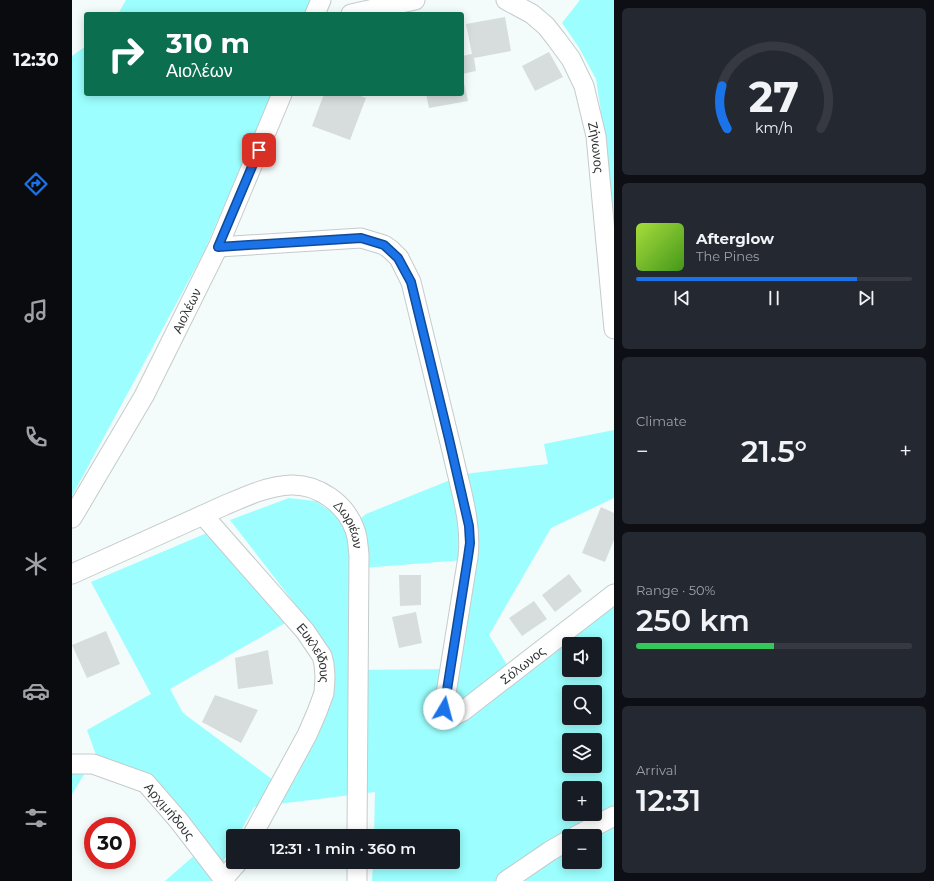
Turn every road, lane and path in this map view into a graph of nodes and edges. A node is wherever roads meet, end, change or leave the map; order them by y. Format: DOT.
graph roads {
  1 [pos="321,0"];
  2 [pos="415,0"];
  3 [pos="506,0"];
  4 [pos="316,12"];
  5 [pos="360,12"];
  6 [pos="281,96"];
  7 [pos="218,247"];
  8 [pos="614,328"];
  9 [pos="203,514"];
  10 [pos="72,518"];
  11 [pos="72,574"];
  12 [pos="614,594"];
  13 [pos="72,764"];
  14 [pos="614,816"];
  15 [pos="256,829"];
  16 [pos="357,829"];
  17 [pos="589,829"];
  18 [pos="562,844"];
  19 [pos="233,869"];
  20 [pos="357,869"];
  21 [pos="225,880"];
  22 [pos="357,881"];
  23 [pos="506,881"];
  1 -- 4 [label="street"];
  2 -- 5 [label="street"];
  3 -- 8 [label="street, Ζήνωνος"];
  6 -- 7 [label="street, Αιολέων"];
  7 -- 10 [label="street, Αιολέων"];
  7 -- 12 [label="street, Σόλωνος"];
  9 -- 11 [label="street, Δωριέων"];
  9 -- 15 [label="street, Ευκλείδους"];
  9 -- 16 [label="street, Δωριέων"];
  13 -- 21 [label="street, Αρχιμήδους"];
  14 -- 17 [label="street"];
  18 -- 23 [label="street"];
  19 -- 21 [label="street"];
  20 -- 22 [label="street"];
}
